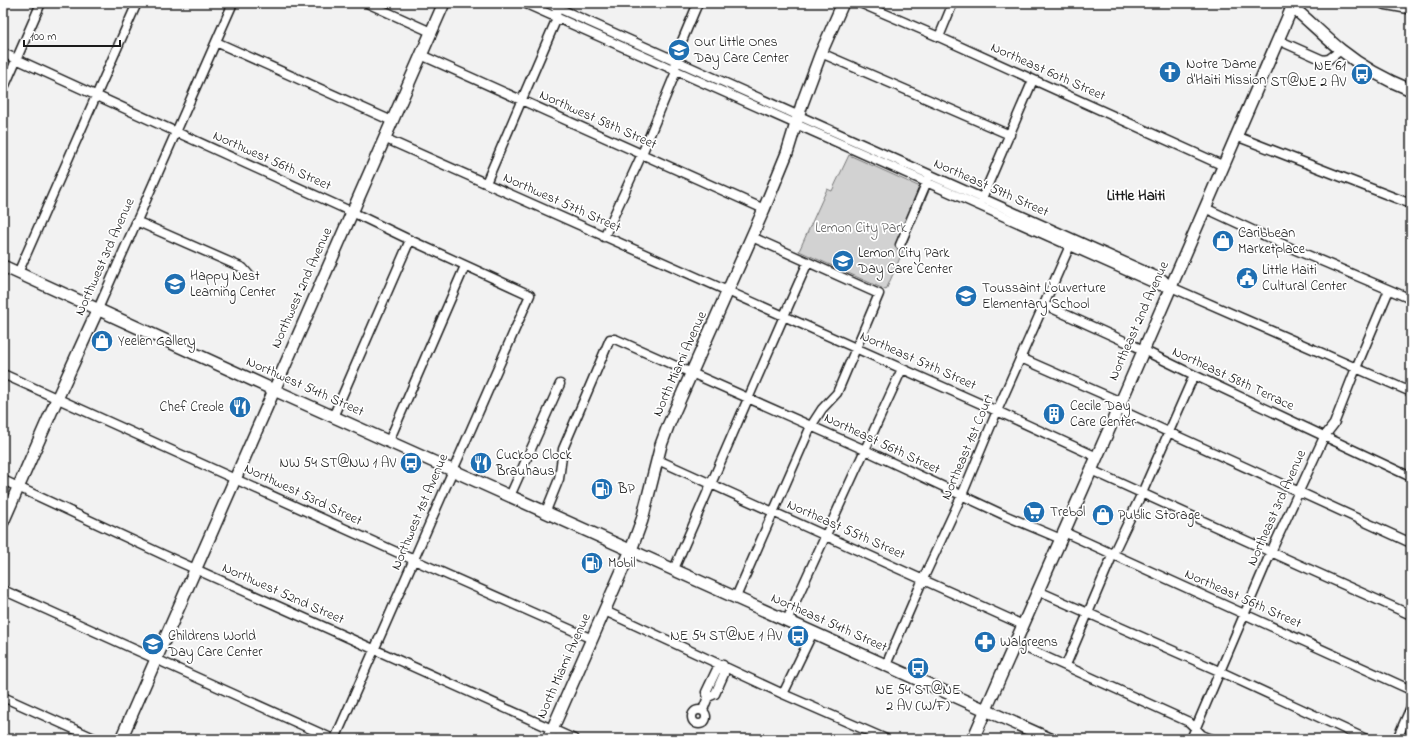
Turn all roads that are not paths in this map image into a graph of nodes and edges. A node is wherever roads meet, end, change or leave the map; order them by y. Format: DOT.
graph roads {
  1 [pos="41,3"];
  2 [pos="137,3"];
  3 [pos="233,3"];
  4 [pos="367,3"];
  5 [pos="444,3"];
  6 [pos="524,3"];
  7 [pos="698,3"];
  8 [pos="843,3"];
  9 [pos="860,3"];
  10 [pos="953,3"];
  11 [pos="1384,3"];
  12 [pos="552,4"];
  13 [pos="1291,4"];
  14 [pos="1411,8"];
  15 [pos="557,18"];
  16 [pos="431,32"];
  17 [pos="939,37"];
  18 [pos="1278,40"];
  19 [pos="216,42"];
  20 [pos="1341,50"];
  21 [pos="3,53"];
  22 [pos="821,53"];
  23 [pos="421,55"];
  24 [pos="16,59"];
  25 [pos="674,60"];
  26 [pos="676,70"];
  27 [pos="1033,80"];
  28 [pos="3,90"];
  29 [pos="1411,90"];
  30 [pos="97,95"];
  31 [pos="521,101"];
  32 [pos="798,120"];
  33 [pos="392,121"];
  34 [pos="176,132"];
  35 [pos="1010,135"];
  36 [pos="1236,136"];
  37 [pos="384,138"];
  38 [pos="642,154"];
  39 [pos="1224,166"];
  40 [pos="928,179"];
  41 [pos="486,183"];
  42 [pos="981,202"];
  43 [pos="1411,204"];
  44 [pos="1205,208"];
  45 [pos="764,209"];
  46 [pos="352,212"];
  47 [pos="136,222"];
  48 [pos="604,237"];
  49 [pos="752,237"];
  50 [pos="410,240"];
  51 [pos="1072,243"];
  52 [pos="900,244"];
  53 [pos="808,262"];
  54 [pos="3,266"];
  55 [pos="465,266"];
  56 [pos="18,273"];
  57 [pos="250,276"];
  58 [pos="1171,287"];
  59 [pos="1389,290"];
  60 [pos="728,292"];
  61 [pos="530,295"];
  62 [pos="1411,299"];
  63 [pos="1045,305"];
  64 [pos="98,309"];
  65 [pos="784,316"];
  66 [pos="856,348"];
  67 [pos="1143,350"];
  68 [pos="1021,358"];
  69 [pos="1356,368"];
  70 [pos="902,369"];
  71 [pos="692,373"];
  72 [pos="3,374"];
  73 [pos="1194,375"];
  74 [pos="560,384"];
  75 [pos="274,390"];
  76 [pos="1411,392"];
  77 [pos="57,399"];
  78 [pos="748,399"];
  79 [pos="1119,406"];
  80 [pos="997,410"];
  81 [pos="333,416"];
  82 [pos="811,426"];
  83 [pos="1168,432"];
  84 [pos="1324,436"];
  85 [pos="389,441"];
  86 [pos="865,450"];
  87 [pos="1097,457"];
  88 [pos="658,460"];
  89 [pos="452,470"];
  90 [pos="1091,470"];
  91 [pos="1411,477"];
  92 [pos="236,479"];
  93 [pos="3,480"];
  94 [pos="710,484"];
  95 [pos="18,487"];
  96 [pos="1299,491"];
  97 [pos="1142,493"];
  98 [pos="962,495"];
  99 [pos="510,496"];
  100 [pos="546,511"];
  101 [pos="772,512"];
  102 [pos="3,522"];
  103 [pos="596,534"];
  104 [pos="1062,535"];
  105 [pos="827,536"];
  106 [pos="1411,542"];
  107 [pos="631,550"];
  108 [pos="1271,552"];
  109 [pos="1113,554"];
  110 [pos="414,560"];
  111 [pos="196,569"];
  112 [pos="674,569"];
  113 [pos="923,579"];
  114 [pos="3,590"];
  115 [pos="1038,591"];
  116 [pos="736,597"];
  117 [pos="605,611"];
  118 [pos="1088,614"];
  119 [pos="1244,614"];
  120 [pos="1411,614"];
  121 [pos="787,620"];
  122 [pos="1023,625"];
  123 [pos="813,632"];
  124 [pos="592,640"];
  125 [pos="1015,643"];
  126 [pos="374,649"];
  127 [pos="156,659"];
  128 [pos="886,665"];
  129 [pos="1066,665"];
  130 [pos="723,666"];
  131 [pos="1219,671"];
  132 [pos="1411,690"];
  133 [pos="784,694"];
  134 [pos="3,697"];
  135 [pos="1411,707"];
  136 [pos="702,710"];
  137 [pos="986,710"];
  138 [pos="1195,728"];
  139 [pos="550,734"];
  140 [pos="96,739"];
  141 [pos="121,739"];
  142 [pos="334,739"];
  143 [pos="574,739"];
  144 [pos="886,739"];
  145 [pos="973,739"];
  146 [pos="1050,739"];
  147 [pos="1190,739"];
  148 [pos="1212,739"];
  149 [pos="1366,739"];
  150 [pos="1397,739"];
  1 -- 24 [label="street"];
  2 -- 30 [label="street"];
  3 -- 19 [label="street, Northwest 3rd Avenue"];
  4 -- 16 [label="street"];
  5 -- 16 [label="main road, Northwest 2nd Avenue"];
  6 -- 15 [label="street"];
  7 -- 25 [label="street"];
  8 -- 22 [label="main road, North Miami Avenue"];
  9 -- 17 [label="street, Northeast 60th Street"];
  10 -- 17 [label="street"];
  11 -- 14 [label="main road"];
  12 -- 15 [label="street"];
  12 -- 25 [label="street"];
  13 -- 18 [label="main road, Northeast 2nd Avenue"];
  13 -- 20 [label="main road"];
  15 -- 26 [label="street"];
  15 -- 31 [label="street"];
  16 -- 23 [label="main road, Northwest 2nd Avenue"];
  17 -- 27 [label="street, Northeast 60th Street"];
  18 -- 20 [label="street"];
  18 -- 36 [label="main road, Northeast 2nd Avenue"];
  19 -- 33 [label="street"];
  19 -- 34 [label="street, Northwest 3rd Avenue"];
  20 -- 29 [label="main road"];
  21 -- 24 [label="street, Northwest 56th Street"];
  22 -- 32 [label="main road, North Miami Avenue"];
  22 -- 35 [label="street"];
  23 -- 31 [label="street, Northwest 58th Street"];
  23 -- 33 [label="main road, Northwest 2nd Avenue"];
  24 -- 28 [label="street"];
  24 -- 30 [label="street, Northwest 56th Street"];
  25 -- 26 [label="street"];
  25 -- 32 [label="street"];
  26 -- 32 [label="street"];
  26 -- 38 [label="street"];
  27 -- 35 [label="street"];
  27 -- 39 [label="street, Northeast 60th Street"];
  30 -- 34 [label="street, Northwest 56th Street"];
  30 -- 56 [label="street"];
  31 -- 38 [label="street, Northwest 58th Street"];
  31 -- 41 [label="street"];
  32 -- 40 [label="street, Northeast 59th Street"];
  32 -- 45 [label="main road, North Miami Avenue"];
  33 -- 37 [label="main road, Northwest 2nd Avenue"];
  34 -- 46 [label="street, Northwest 56th Street"];
  34 -- 47 [label="street, Northwest 3rd Avenue"];
  35 -- 42 [label="street"];
  36 -- 39 [label="main road, Northeast 2nd Avenue"];
  36 -- 43 [label="street"];
  37 -- 41 [label="street, Northwest 57th Street"];
  37 -- 46 [label="main road, Northwest 2nd Avenue"];
  38 -- 45 [label="street, Northwest 58th Street"];
  38 -- 48 [label="street"];
  39 -- 44 [label="main road, Northeast 2nd Avenue"];
  40 -- 42 [label="street, Northeast 59th Street"];
  40 -- 52 [label="street"];
  41 -- 48 [label="street, Northwest 57th Street"];
  42 -- 51 [label="street, Northeast 59th Street"];
  44 -- 58 [label="main road, Northeast 2nd Avenue"];
  44 -- 59 [label="street"];
  45 -- 49 [label="main road, North Miami Avenue"];
  46 -- 50 [label="street, Northwest 56th Street"];
  46 -- 75 [label="main road, Northwest 2nd Avenue"];
  47 -- 57 [label="street"];
  47 -- 64 [label="street, Northwest 3rd Avenue"];
  48 -- 60 [label="street, Northwest 57th Street"];
  49 -- 53 [label="street"];
  49 -- 60 [label="main road, North Miami Avenue"];
  50 -- 55 [label="street, Northwest 56th Street"];
  50 -- 81 [label="street"];
  51 -- 58 [label="street, Northeast 59th Street"];
  51 -- 63 [label="street, Northeast 1st Court"];
  53 -- 65 [label="street"];
  53 -- 66 [label="street"];
  54 -- 56 [label="main road, Northwest 54th Street"];
  55 -- 61 [label="street, Northwest 56th Street"];
  55 -- 85 [label="street"];
  56 -- 64 [label="main road, Northwest 54th Street"];
  58 -- 67 [label="main road, Northeast 2nd Avenue"];
  58 -- 69 [label="street, Northeast 59th Street"];
  59 -- 62 [label="street"];
  59 -- 69 [label="street, Northeast 3rd Avenue"];
  60 -- 65 [label="street, Northeast 57th Street"];
  60 -- 71 [label="main road, North Miami Avenue"];
  61 -- 89 [label="street, Northwest 1st Avenue"];
  63 -- 67 [label="street, Northeast 58th Terrace"];
  63 -- 68 [label="street, Northeast 1st Court"];
  64 -- 75 [label="main road, Northwest 54th Street"];
  64 -- 77 [label="main road, Northwest 3rd Avenue"];
  65 -- 66 [label="street, Northeast 57th Street"];
  65 -- 78 [label="street"];
  66 -- 70 [label="street, Northeast 57th Street"];
  66 -- 82 [label="street"];
  67 -- 73 [label="street, Northeast 58th Terrace"];
  67 -- 79 [label="main road, Northeast 2nd Avenue"];
  68 -- 79 [label="street"];
  68 -- 80 [label="street, Northeast 1st Court"];
  69 -- 76 [label="street, Northeast 59th Street"];
  69 -- 84 [label="street, Northeast 3rd Avenue"];
  70 -- 80 [label="street, Northeast 57th Street"];
  70 -- 86 [label="street"];
  71 -- 78 [label="street, Northeast 56th Street"];
  71 -- 88 [label="main road, North Miami Avenue"];
  71 -- 100 [label="street"];
  72 -- 77 [label="street, Northwest 53rd Street"];
  73 -- 83 [label="street"];
  73 -- 84 [label="street, Northeast 58th Terrace"];
  74 -- 99 [label="street"];
  75 -- 81 [label="main road, Northwest 54th Street"];
  75 -- 92 [label="main road, Northwest 2nd Avenue"];
  77 -- 92 [label="street, Northwest 53rd Street"];
  77 -- 95 [label="main road, Northwest 3rd Avenue"];
  78 -- 82 [label="street, Northeast 56th Street"];
  78 -- 94 [label="street"];
  79 -- 83 [label="street"];
  79 -- 87 [label="main road, Northeast 2nd Avenue"];
  80 -- 87 [label="street, Northeast 57th Street"];
  80 -- 98 [label="street, Northeast 1st Court"];
  81 -- 85 [label="main road, Northwest 54th Street"];
  82 -- 86 [label="street, Northeast 56th Street"];
  82 -- 101 [label="street"];
  83 -- 96 [label="street"];
  83 -- 97 [label="street"];
  84 -- 91 [label="street, Northeast 58th Terrace"];
  84 -- 96 [label="street, Northeast 3rd Avenue"];
  85 -- 89 [label="main road, Northwest 54th Street"];
  86 -- 98 [label="street, Northeast 56th Street"];
  86 -- 105 [label="street"];
  87 -- 90 [label="main road, Northeast 2nd Avenue"];
  88 -- 94 [label="street, Northeast 55th Street"];
  88 -- 107 [label="main road, North Miami Avenue"];
  89 -- 99 [label="main road, Northwest 54th Street"];
  89 -- 110 [label="street, Northwest 1st Avenue"];
  90 -- 97 [label="street"];
  90 -- 104 [label="main road, Northeast 2nd Avenue"];
  92 -- 110 [label="street, Northwest 53rd Street"];
  92 -- 111 [label="main road, Northwest 2nd Avenue"];
  93 -- 95 [label="street, Northwest 52nd Street"];
  94 -- 101 [label="street, Northeast 55th Street"];
  94 -- 112 [label="street"];
  95 -- 102 [label="main road, Northwest 3rd Avenue"];
  95 -- 111 [label="street, Northwest 52nd Street"];
  96 -- 106 [label="street"];
  96 -- 108 [label="street, Northeast 3rd Avenue"];
  97 -- 108 [label="street"];
  97 -- 109 [label="street"];
  98 -- 104 [label="street, Northeast 56th Street"];
  98 -- 113 [label="street, Northeast 1st Court"];
  99 -- 100 [label="main road, Northwest 54th Street"];
  100 -- 103 [label="main road, Northwest 54th Street"];
  101 -- 105 [label="street, Northeast 55th Street"];
  101 -- 116 [label="street"];
  103 -- 107 [label="main road, Northeast 54th Street"];
  104 -- 109 [label="street, Northeast 56th Street"];
  104 -- 115 [label="main road, Northeast 2nd Avenue"];
  105 -- 113 [label="street, Northeast 55th Street"];
  105 -- 121 [label="street"];
  107 -- 112 [label="main road, Northeast 54th Street"];
  107 -- 117 [label="main road, North Miami Avenue"];
  108 -- 119 [label="street, Northeast 3rd Avenue"];
  108 -- 120 [label="street"];
  109 -- 118 [label="street"];
  109 -- 119 [label="street, Northeast 56th Street"];
  110 -- 124 [label="street, Northwest 53rd Street"];
  110 -- 126 [label="street, Northwest 1st Avenue"];
  111 -- 126 [label="street, Northwest 52nd Street"];
  111 -- 127 [label="main road, Northwest 2nd Avenue"];
  112 -- 116 [label="main road, Northeast 54th Street"];
  113 -- 122 [label="street, Northeast 55th Street"];
  113 -- 128 [label="street, Northeast 1st Court"];
  114 -- 127 [label="street"];
  115 -- 118 [label="street"];
  115 -- 122 [label="main road, Northeast 2nd Avenue"];
  116 -- 121 [label="main road, Northeast 54th Street"];
  117 -- 124 [label="main road, North Miami Avenue"];
  117 -- 130 [label="street"];
  118 -- 129 [label="street"];
  118 -- 131 [label="street"];
  119 -- 131 [label="street, Northeast 3rd Avenue"];
  119 -- 132 [label="street, Northeast 56th Street"];
  121 -- 123 [label="main road, Northeast 54th Street"];
  122 -- 125 [label="main road, Northeast 2nd Avenue"];
  123 -- 128 [label="main road, Northeast 54th Street"];
  123 -- 133 [label="street"];
  124 -- 139 [label="main road, North Miami Avenue"];
  125 -- 129 [label="street"];
  125 -- 137 [label="main road, Northeast 2nd Avenue"];
  126 -- 139 [label="street, Northwest 52nd Street"];
  126 -- 142 [label="street, Northwest 1st Avenue"];
  127 -- 141 [label="main road, Northwest 2nd Avenue"];
  127 -- 142 [label="street"];
  128 -- 137 [label="main road, Northeast 54th Street"];
  129 -- 138 [label="street"];
  130 -- 133 [label="street"];
  130 -- 136 [label="street"];
  131 -- 138 [label="street, Northeast 3rd Avenue"];
  131 -- 149 [label="street"];
  133 -- 144 [label="street"];
  134 -- 140 [label="street"];
  135 -- 150 [label="street"];
  137 -- 145 [label="main road, Northeast 2nd Avenue"];
  137 -- 146 [label="main road, Northeast 54th Street"];
  138 -- 147 [label="street, Northeast 3rd Avenue"];
  138 -- 148 [label="street"];
  139 -- 143 [label="street, Northwest 52nd Street"];
}
